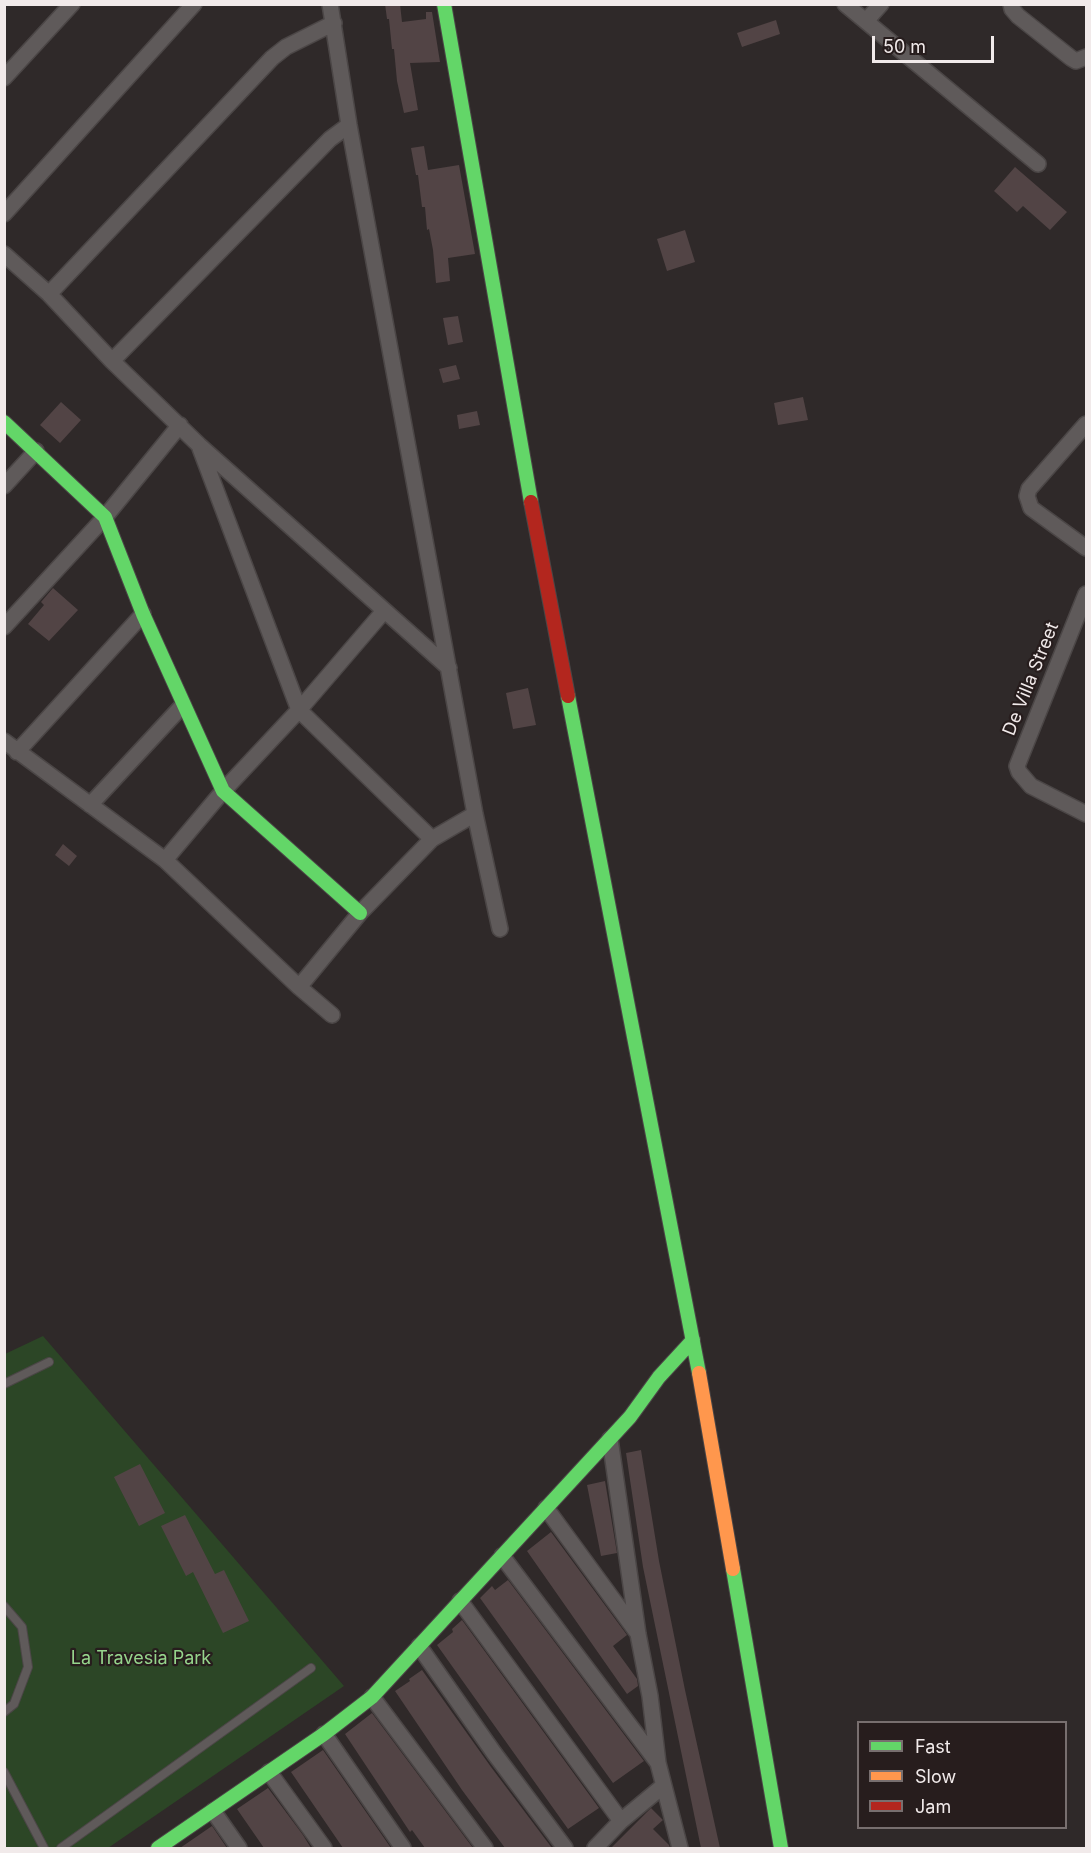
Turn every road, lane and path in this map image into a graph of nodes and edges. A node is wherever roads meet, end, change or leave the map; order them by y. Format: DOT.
graph roads {
  1 [pos="72,4"];
  2 [pos="194,4"];
  3 [pos="330,4"];
  4 [pos="444,4"];
  5 [pos="845,4"];
  6 [pos="881,4"];
  7 [pos="1011,4"];
  8 [pos="866,21"];
  9 [pos="334,23"];
  10 [pos="1086,57"];
  11 [pos="4,78"];
  12 [pos="349,124"];
  13 [pos="1038,164"];
  14 [pos="4,214"];
  15 [pos="4,254"];
  16 [pos="49,294"];
  17 [pos="112,361"];
  18 [pos="4,422"];
  19 [pos="1086,424"];
  20 [pos="180,425"];
  21 [pos="199,445"];
  22 [pos="36,451"];
  23 [pos="4,486"];
  24 [pos="105,517"];
  25 [pos="1086,548"];
  26 [pos="1086,594"];
  27 [pos="384,611"];
  28 [pos="143,614"];
  29 [pos="4,627"];
  30 [pos="449,668"];
  31 [pos="183,705"];
  32 [pos="299,710"];
  33 [pos="4,741"];
  34 [pos="18,752"];
  35 [pos="223,791"];
  36 [pos="90,805"];
  37 [pos="475,814"];
  38 [pos="1086,814"];
  39 [pos="432,839"];
  40 [pos="165,860"];
  41 [pos="360,913"];
  42 [pos="500,929"];
  43 [pos="299,987"];
  44 [pos="332,1015"];
  45 [pos="693,1340"];
  46 [pos="49,1362"];
  47 [pos="4,1384"];
  48 [pos="610,1439"];
  49 [pos="546,1508"];
  50 [pos="502,1556"];
  51 [pos="460,1601"];
  52 [pos="4,1606"];
  53 [pos="638,1634"];
  54 [pos="419,1646"];
  55 [pos="311,1668"];
  56 [pos="372,1697"];
  57 [pos="4,1712"];
  58 [pos="324,1734"];
  59 [pos="658,1762"];
  60 [pos="4,1772"];
  61 [pos="269,1772"];
  62 [pos="663,1786"];
  63 [pos="213,1811"];
  64 [pos="621,1821"];
  65 [pos="44,1848"];
  66 [pos="61,1848"];
  67 [pos="158,1848"];
  68 [pos="239,1848"];
  69 [pos="324,1848"];
  70 [pos="403,1848"];
  71 [pos="485,1848"];
  72 [pos="566,1848"];
  73 [pos="595,1848"];
  74 [pos="680,1848"];
  75 [pos="781,1848"];
  1 -- 11 [label="street"];
  2 -- 14 [label="street"];
  3 -- 9 [label="street"];
  4 -- 45 [label="street"];
  5 -- 8 [label="street"];
  6 -- 8 [label="street"];
  7 -- 10 [label="street"];
  8 -- 13 [label="street"];
  9 -- 12 [label="street"];
  9 -- 16 [label="street"];
  12 -- 17 [label="street"];
  12 -- 30 [label="street"];
  15 -- 16 [label="street"];
  16 -- 17 [label="street"];
  17 -- 20 [label="street"];
  18 -- 22 [label="street"];
  19 -- 25 [label="street"];
  20 -- 21 [label="street"];
  20 -- 24 [label="street"];
  21 -- 27 [label="street"];
  21 -- 32 [label="street"];
  22 -- 23 [label="street"];
  22 -- 24 [label="street"];
  24 -- 28 [label="street"];
  24 -- 29 [label="street"];
  26 -- 38 [label="street, De Villa Street"];
  27 -- 30 [label="street"];
  27 -- 32 [label="street"];
  28 -- 31 [label="street"];
  28 -- 34 [label="street"];
  30 -- 37 [label="street"];
  31 -- 35 [label="street"];
  31 -- 36 [label="street"];
  32 -- 35 [label="street"];
  32 -- 39 [label="street"];
  33 -- 34 [label="street"];
  34 -- 36 [label="street"];
  35 -- 40 [label="street"];
  35 -- 41 [label="street"];
  36 -- 40 [label="street"];
  37 -- 39 [label="street"];
  37 -- 42 [label="street"];
  39 -- 41 [label="street"];
  40 -- 43 [label="street"];
  41 -- 43 [label="street"];
  43 -- 44 [label="street"];
  45 -- 48 [label="street"];
  45 -- 75 [label="street"];
  46 -- 47 [label="lane"];
  48 -- 49 [label="street"];
  48 -- 53 [label="street"];
  49 -- 50 [label="street"];
  49 -- 53 [label="street"];
  50 -- 51 [label="street"];
  50 -- 59 [label="street"];
  51 -- 54 [label="street"];
  51 -- 64 [label="street"];
  52 -- 57 [label="lane"];
  53 -- 59 [label="street"];
  54 -- 56 [label="street"];
  54 -- 72 [label="street"];
  55 -- 66 [label="lane"];
  56 -- 58 [label="street"];
  56 -- 71 [label="street"];
  58 -- 61 [label="street"];
  58 -- 70 [label="street"];
  59 -- 62 [label="street"];
  60 -- 65 [label="lane"];
  61 -- 63 [label="street"];
  61 -- 69 [label="street"];
  62 -- 64 [label="street"];
  62 -- 74 [label="street"];
  63 -- 67 [label="street"];
  63 -- 68 [label="street"];
  64 -- 73 [label="street"];
}
